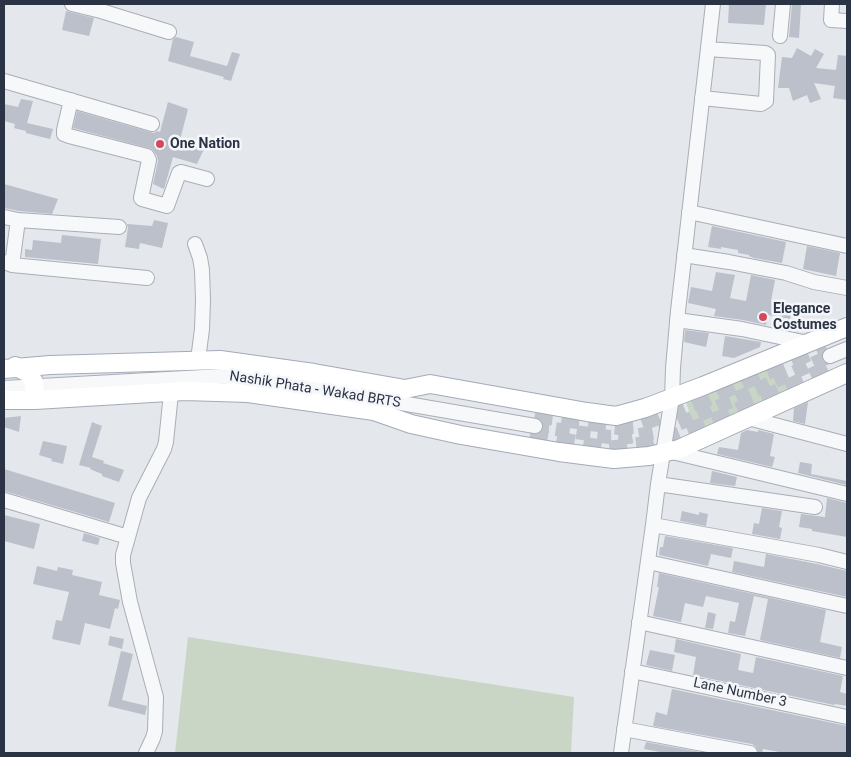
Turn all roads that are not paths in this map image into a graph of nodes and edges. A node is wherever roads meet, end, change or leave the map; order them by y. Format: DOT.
graph roads {
  1 [pos="72,4"];
  2 [pos="713,4"];
  3 [pos="784,4"];
  4 [pos="832,4"];
  5 [pos="847,21"];
  6 [pos="169,32"];
  7 [pos="780,36"];
  8 [pos="708,49"];
  9 [pos="4,81"];
  10 [pos="702,98"];
  11 [pos="70,100"];
  12 [pos="152,124"];
  13 [pos="207,179"];
  14 [pos="689,212"];
  15 [pos="11,218"];
  16 [pos="120,227"];
  17 [pos="195,244"];
  18 [pos="847,246"];
  19 [pos="684,255"];
  20 [pos="8,263"];
  21 [pos="147,278"];
  22 [pos="847,288"];
  23 [pos="677,320"];
  24 [pos="847,326"];
  25 [pos="847,336"];
  26 [pos="808,343"];
  27 [pos="847,349"];
  28 [pos="4,360"];
  29 [pos="198,360"];
  30 [pos="837,361"];
  31 [pos="12,369"];
  32 [pos="4,388"];
  33 [pos="406,389"];
  34 [pos="35,393"];
  35 [pos="171,393"];
  36 [pos="672,398"];
  37 [pos="4,400"];
  38 [pos="374,411"];
  39 [pos="748,418"];
  40 [pos="533,425"];
  41 [pos="847,444"];
  42 [pos="666,452"];
  43 [pos="658,484"];
  44 [pos="847,494"];
  45 [pos="4,500"];
  46 [pos="815,507"];
  47 [pos="653,525"];
  48 [pos="128,537"];
  49 [pos="648,562"];
  50 [pos="847,562"];
  51 [pos="847,606"];
  52 [pos="640,622"];
  53 [pos="847,668"];
  54 [pos="632,670"];
  55 [pos="847,717"];
  56 [pos="624,729"];
  57 [pos="146,753"];
  58 [pos="620,753"];
  59 [pos="750,753"];
  1 -- 6 [label="street"];
  2 -- 8 [label="street"];
  3 -- 7 [label="street"];
  4 -- 5 [label="street"];
  8 -- 10 [label="street"];
  8 -- 10 [label="street"];
  9 -- 11 [label="street"];
  10 -- 14 [label="street"];
  11 -- 12 [label="street"];
  11 -- 13 [label="street"];
  14 -- 18 [label="street"];
  14 -- 19 [label="street"];
  15 -- 16 [label="street"];
  15 -- 20 [label="street"];
  17 -- 29 [label="street"];
  19 -- 22 [label="street"];
  19 -- 23 [label="street"];
  20 -- 21 [label="street"];
  23 -- 26 [label="street"];
  23 -- 36 [label="street"];
  24 -- 26 [label="main road"];
  25 -- 30 [label="main road"];
  26 -- 36 [label="main road"];
  27 -- 30 [label="street"];
  28 -- 31 [label="main road"];
  29 -- 31 [label="main road"];
  29 -- 33 [label="main road"];
  30 -- 39 [label="main road"];
  31 -- 34 [label="main road"];
  32 -- 34 [label="street, Nashik Phata - Wakad BRTS"];
  33 -- 36 [label="main road"];
  33 -- 40 [label="main road"];
  34 -- 35 [label="main road"];
  34 -- 37 [label="main road"];
  34 -- 40 [label="street, Nashik Phata - Wakad BRTS"];
  35 -- 38 [label="main road"];
  35 -- 48 [label="street"];
  36 -- 42 [label="street"];
  38 -- 40 [label="main road"];
  38 -- 42 [label="main road"];
  39 -- 41 [label="street"];
  39 -- 42 [label="main road"];
  42 -- 43 [label="street"];
  42 -- 44 [label="street"];
  43 -- 46 [label="street"];
  43 -- 47 [label="street"];
  45 -- 48 [label="street"];
  47 -- 49 [label="street"];
  47 -- 50 [label="street"];
  48 -- 57 [label="street"];
  49 -- 51 [label="street"];
  49 -- 52 [label="street"];
  52 -- 53 [label="street"];
  52 -- 54 [label="street"];
  54 -- 55 [label="street, Lane Number 3"];
  54 -- 56 [label="street"];
  56 -- 58 [label="street"];
  56 -- 59 [label="street"];
}
